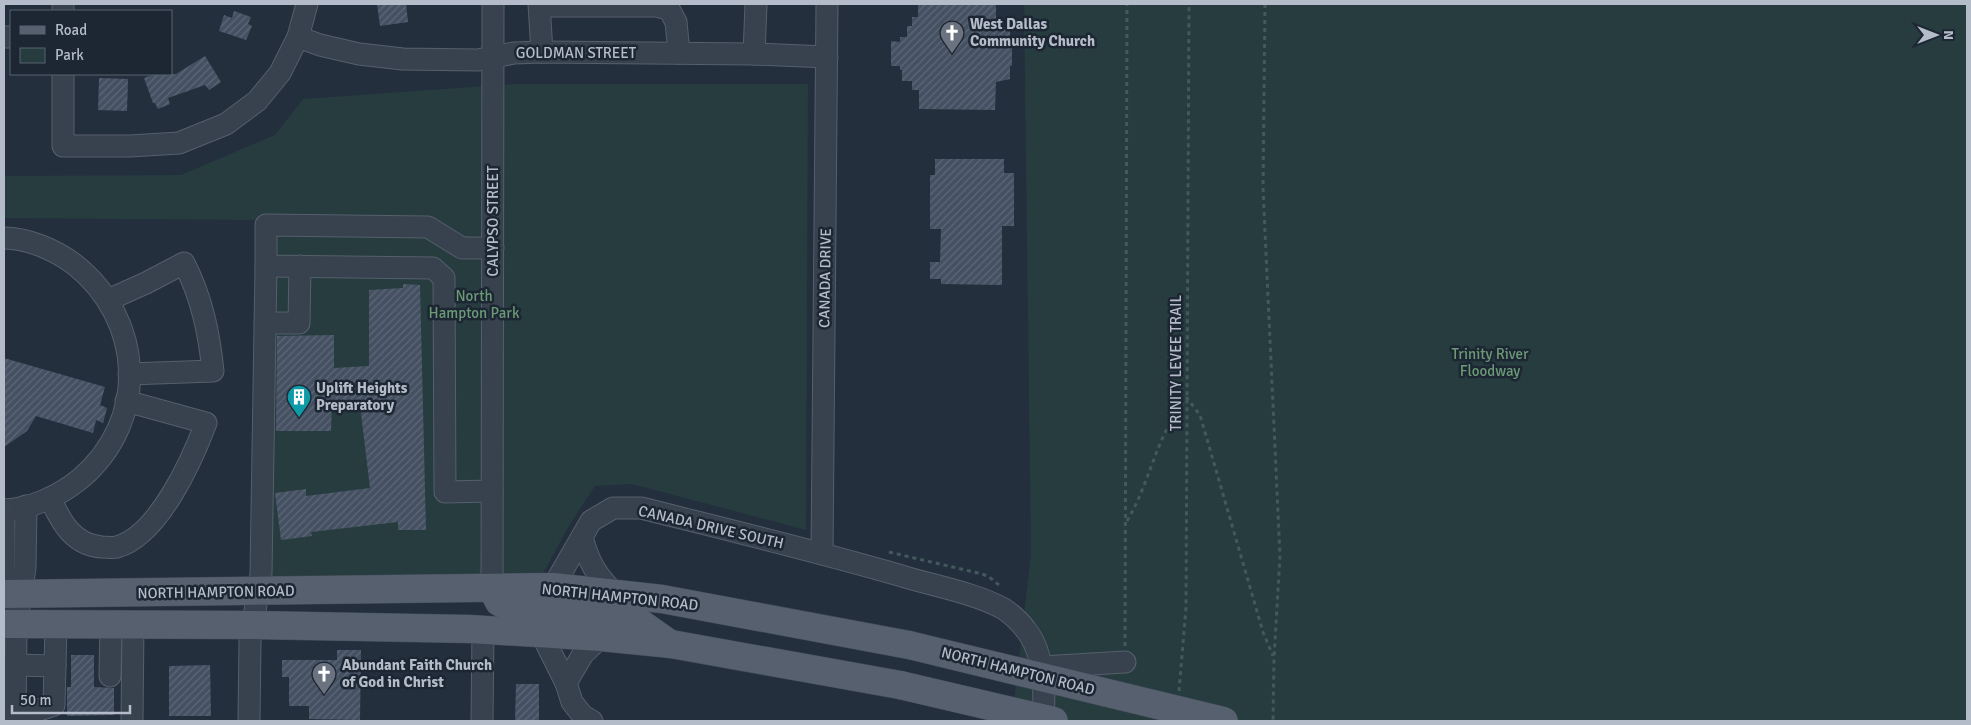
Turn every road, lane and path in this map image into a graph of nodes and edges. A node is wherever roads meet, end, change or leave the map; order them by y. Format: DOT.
graph roads {
  1 [pos="306,4"];
  2 [pos="493,4"];
  3 [pos="540,4"];
  4 [pos="756,4"];
  5 [pos="827,4"];
  6 [pos="1127,4"];
  7 [pos="1189,4"];
  8 [pos="1265,4"];
  9 [pos="298,37"];
  10 [pos="542,52"];
  11 [pos="679,53"];
  12 [pos="754,54"];
  13 [pos="827,56"];
  14 [pos="493,57"];
  15 [pos="63,75"];
  16 [pos="4,238"];
  17 [pos="493,248"];
  18 [pos="266,266"];
  19 [pos="300,266"];
  20 [pos="108,300"];
  21 [pos="265,323"];
  22 [pos="129,374"];
  23 [pos="1187,398"];
  24 [pos="126,401"];
  25 [pos="492,491"];
  26 [pos="50,498"];
  27 [pos="26,506"];
  28 [pos="4,510"];
  29 [pos="1126,521"];
  30 [pos="582,537"];
  31 [pos="822,553"];
  32 [pos="553,587"];
  33 [pos="492,588"];
  34 [pos="258,591"];
  35 [pos="11,594"];
  36 [pos="614,594"];
  37 [pos="10,624"];
  38 [pos="56,624"];
  39 [pos="122,625"];
  40 [pos="253,625"];
  41 [pos="483,630"];
  42 [pos="541,633"];
  43 [pos="601,637"];
  44 [pos="671,644"];
  45 [pos="1274,658"];
  46 [pos="1125,662"];
  47 [pos="16,665"];
  48 [pos="55,666"];
  49 [pos="1042,667"];
  50 [pos="110,676"];
  51 [pos="566,683"];
  52 [pos="1179,694"];
  53 [pos="15,716"];
  54 [pos="132,721"];
  55 [pos="249,721"];
  56 [pos="482,721"];
  57 [pos="592,721"];
  58 [pos="1043,721"];
  59 [pos="1054,721"];
  60 [pos="1224,721"];
  61 [pos="1273,721"];
  1 -- 9 [label="street"];
  2 -- 14 [label="street, CALYPSO STREET"];
  3 -- 10 [label="street"];
  3 -- 11 [label="street"];
  4 -- 12 [label="street"];
  5 -- 13 [label="street, CANADA DRIVE"];
  6 -- 29 [label="path"];
  7 -- 23 [label="path, TRINITY LEVEE TRAIL"];
  8 -- 45 [label="path"];
  9 -- 14 [label="street, GOLDMAN STREET"];
  9 -- 15 [label="street"];
  10 -- 11 [label="street, GOLDMAN STREET"];
  10 -- 14 [label="street, GOLDMAN STREET"];
  11 -- 12 [label="street, GOLDMAN STREET"];
  12 -- 13 [label="street, GOLDMAN STREET"];
  13 -- 31 [label="street, CANADA DRIVE"];
  14 -- 17 [label="street, CALYPSO STREET"];
  16 -- 20 [label="street"];
  17 -- 18 [label="street"];
  17 -- 25 [label="street, CALYPSO STREET"];
  18 -- 19 [label="street"];
  18 -- 21 [label="street"];
  19 -- 21 [label="street"];
  19 -- 25 [label="street"];
  20 -- 22 [label="street"];
  20 -- 22 [label="street"];
  21 -- 34 [label="street"];
  22 -- 24 [label="street"];
  23 -- 29 [label="path"];
  23 -- 45 [label="path"];
  23 -- 52 [label="path, TRINITY LEVEE TRAIL"];
  24 -- 26 [label="street"];
  24 -- 26 [label="street"];
  25 -- 33 [label="street, CALYPSO STREET"];
  26 -- 27 [label="street"];
  27 -- 28 [label="street"];
  27 -- 35 [label="street"];
  28 -- 35 [label="street"];
  29 -- 46 [label="path"];
  30 -- 31 [label="street, CANADA DRIVE SOUTH"];
  30 -- 32 [label="street, CANADA DRIVE SOUTH"];
  30 -- 36 [label="street"];
  31 -- 49 [label="street, CANADA DRIVE SOUTH"];
  32 -- 33 [label="main road, NORTH HAMPTON ROAD"];
  32 -- 36 [label="main road, NORTH HAMPTON ROAD"];
  33 -- 34 [label="main road, NORTH HAMPTON ROAD"];
  33 -- 44 [label="main road"];
  34 -- 35 [label="main road, NORTH HAMPTON ROAD"];
  34 -- 40 [label="street"];
  35 -- 37 [label="street"];
  36 -- 60 [label="main road, NORTH HAMPTON ROAD, bridge"];
  37 -- 38 [label="main road"];
  37 -- 47 [label="street"];
  38 -- 39 [label="main road"];
  38 -- 48 [label="street"];
  39 -- 40 [label="main road"];
  39 -- 50 [label="street"];
  39 -- 54 [label="street"];
  40 -- 41 [label="main road"];
  40 -- 55 [label="street"];
  41 -- 42 [label="main road"];
  41 -- 56 [label="street"];
  42 -- 43 [label="main road"];
  42 -- 51 [label="street"];
  43 -- 44 [label="main road"];
  43 -- 51 [label="street"];
  44 -- 59 [label="main road, bridge"];
  45 -- 61 [label="path"];
  46 -- 49 [label="street"];
  47 -- 48 [label="street"];
  47 -- 53 [label="street"];
  48 -- 53 [label="street"];
  49 -- 58 [label="street, CANADA DRIVE SOUTH"];
  51 -- 57 [label="street"];
}
